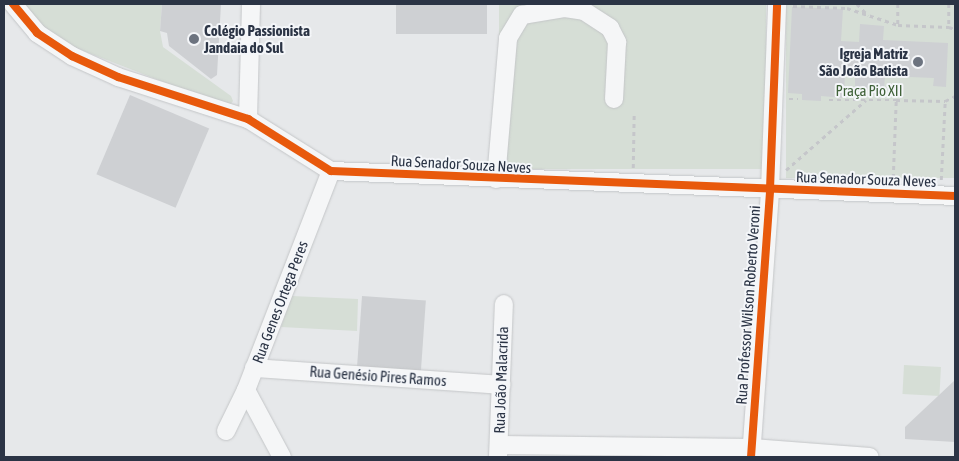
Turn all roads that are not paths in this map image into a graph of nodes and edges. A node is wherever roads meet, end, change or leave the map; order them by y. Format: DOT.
graph roads {
  1 [pos="13,4"];
  2 [pos="251,4"];
  3 [pos="777,5"];
  4 [pos="614,100"];
  5 [pos="248,119"];
  6 [pos="331,172"];
  7 [pos="496,179"];
  8 [pos="770,190"];
  9 [pos="952,190"];
  10 [pos="504,304"];
  11 [pos="254,368"];
  12 [pos="501,385"];
  13 [pos="246,390"];
  14 [pos="226,431"];
  15 [pos="498,451"];
  16 [pos="751,453"];
  17 [pos="282,457"];
  18 [pos="870,457"];
  1 -- 5 [label="street"];
  2 -- 5 [label="street"];
  3 -- 8 [label="street, Rua Professor Wilson Roberto Veroni"];
  4 -- 7 [label="street"];
  5 -- 6 [label="street"];
  6 -- 7 [label="street, Rua Senador Souza Neves"];
  6 -- 11 [label="street, Rua Genes Ortega Peres"];
  7 -- 8 [label="street, Rua Senador Souza Neves"];
  8 -- 9 [label="street, Rua Senador Souza Neves"];
  8 -- 16 [label="street, Rua Professor Wilson Roberto Veroni"];
  10 -- 12 [label="street, Rua João Malacrida"];
  11 -- 12 [label="street, Rua Genésio Pires Ramos"];
  11 -- 13 [label="street, Rua Genes Ortega Peres"];
  12 -- 15 [label="street, Rua João Malacrida"];
  13 -- 14 [label="street, Rua Genes Ortega Peres"];
  13 -- 17 [label="street"];
  15 -- 16 [label="street"];
  16 -- 18 [label="street"];
}
